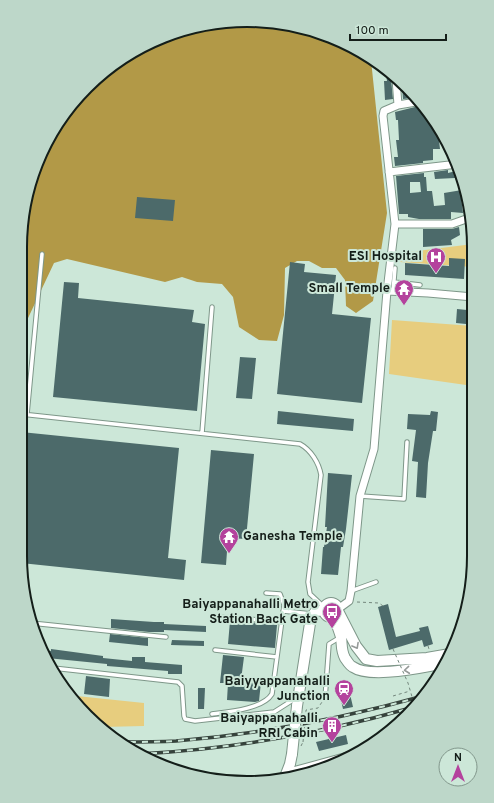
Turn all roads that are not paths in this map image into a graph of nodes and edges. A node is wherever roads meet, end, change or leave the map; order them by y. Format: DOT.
graph roads {
  1 [pos="397,86"];
  2 [pos="413,103"];
  3 [pos="398,105"];
  4 [pos="451,165"];
  5 [pos="389,172"];
  6 [pos="465,218"];
  7 [pos="395,224"];
  8 [pos="42,254"];
  9 [pos="395,268"];
  10 [pos="394,282"];
  11 [pos="420,284"];
  12 [pos="390,292"];
  13 [pos="467,296"];
  14 [pos="212,307"];
  15 [pos="27,414"];
  16 [pos="202,433"];
  17 [pos="407,442"];
  18 [pos="360,496"];
  19 [pos="376,582"];
  20 [pos="351,591"];
  21 [pos="266,593"];
  22 [pos="324,609"];
  23 [pos="283,611"];
  24 [pos="337,612"];
  25 [pos="313,614"];
  26 [pos="221,617"];
  27 [pos="282,622"];
  28 [pos="38,624"];
  29 [pos="166,636"];
  30 [pos="341,637"];
  31 [pos="215,650"];
  32 [pos="443,655"];
  33 [pos="277,656"];
  34 [pos="439,664"];
  35 [pos="58,669"];
  36 [pos="325,699"];
  37 [pos="300,705"];
  38 [pos="212,714"];
  39 [pos="319,764"];
  40 [pos="297,770"];
  41 [pos="286,773"];
  1 -- 3 [label="street"];
  2 -- 3 [label="street"];
  3 -- 5 [label="street"];
  4 -- 5 [label="street"];
  5 -- 7 [label="street"];
  6 -- 7 [label="street"];
  7 -- 12 [label="street"];
  8 -- 15 [label="lane"];
  9 -- 10 [label="lane"];
  10 -- 11 [label="lane"];
  10 -- 12 [label="lane"];
  12 -- 13 [label="street"];
  12 -- 18 [label="street"];
  14 -- 16 [label="lane"];
  15 -- 16 [label="lane"];
  16 -- 22 [label="lane"];
  17 -- 18 [label="lane"];
  18 -- 20 [label="street"];
  19 -- 20 [label="lane"];
  20 -- 24 [label="street"];
  21 -- 23 [label="lane"];
  22 -- 24 [label="main road"];
  22 -- 25 [label="main road"];
  23 -- 25 [label="lane"];
  23 -- 27 [label="lane"];
  24 -- 30 [label="main road"];
  24 -- 32 [label="main road, one-way"];
  25 -- 37 [label="main road"];
  26 -- 27 [label="lane"];
  27 -- 33 [label="lane"];
  28 -- 29 [label="lane"];
  34 -- 30 [label="main road, one-way"];
  30 -- 36 [label="lane"];
  31 -- 33 [label="lane"];
  33 -- 38 [label="lane"];
  35 -- 37 [label="lane"];
  37 -- 41 [label="main road, bridge"];
  39 -- 40 [label="lane"];
}
